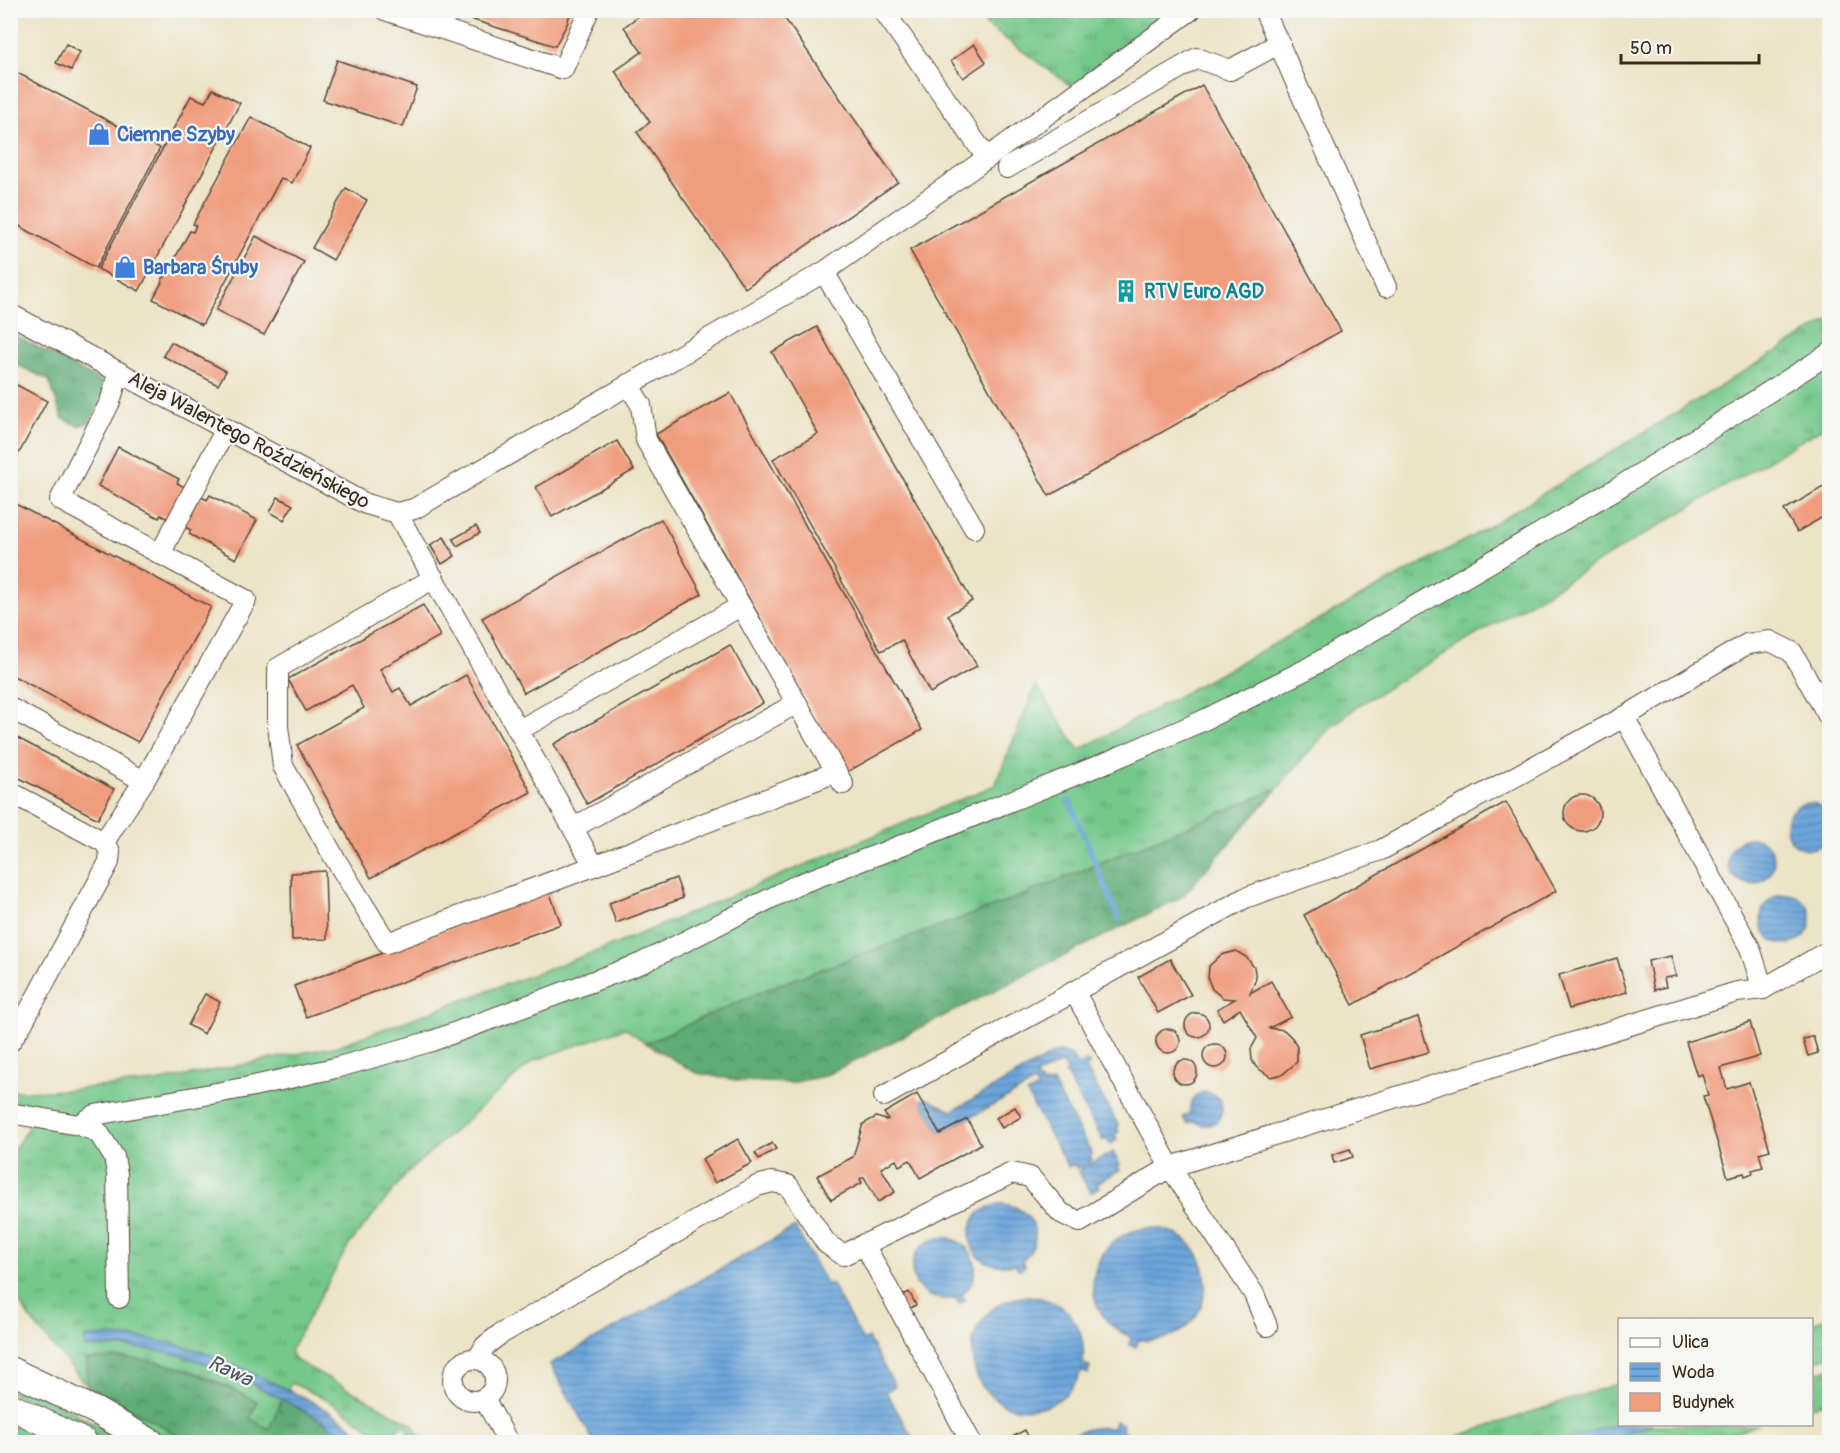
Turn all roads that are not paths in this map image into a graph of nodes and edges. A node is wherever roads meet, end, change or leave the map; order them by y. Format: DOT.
graph roads {
  1 [pos="385,10"];
  2 [pos="589,10"];
  3 [pos="883,10"];
  4 [pos="1191,10"];
  5 [pos="1264,10"];
  6 [pos="1280,43"];
  7 [pos="987,158"];
  8 [pos="1007,168"];
  9 [pos="824,272"];
  10 [pos="1386,287"];
  11 [pos="10,314"];
  12 [pos="1830,353"];
  13 [pos="119,372"];
  14 [pos="628,384"];
  15 [pos="226,429"];
  16 [pos="398,513"];
  17 [pos="974,528"];
  18 [pos="160,554"];
  19 [pos="434,578"];
  20 [pos="741,606"];
  21 [pos="797,703"];
  22 [pos="10,708"];
  23 [pos="1624,717"];
  24 [pos="1830,719"];
  25 [pos="519,730"];
  26 [pos="144,781"];
  27 [pos="10,792"];
  28 [pos="573,828"];
  29 [pos="104,842"];
  30 [pos="594,866"];
  31 [pos="1830,950"];
  32 [pos="1763,989"];
  33 [pos="1074,991"];
  34 [pos="10,1042"];
  35 [pos="884,1096"];
  36 [pos="10,1113"];
  37 [pos="78,1125"];
  38 [pos="1170,1167"];
  39 [pos="864,1244"];
  40 [pos="119,1298"];
  41 [pos="1267,1326"];
  42 [pos="478,1359"];
  43 [pos="10,1370"];
  44 [pos="484,1398"];
  45 [pos="10,1406"];
  46 [pos="84,1443"];
  47 [pos="151,1443"];
  48 [pos="507,1443"];
  49 [pos="971,1443"];
  1 -- 2 [label="street"];
  3 -- 7 [label="street"];
  4 -- 7 [label="street"];
  5 -- 6 [label="street"];
  6 -- 8 [label="street"];
  6 -- 10 [label="street"];
  7 -- 9 [label="street"];
  9 -- 14 [label="street"];
  9 -- 17 [label="street"];
  11 -- 13 [label="street, Aleja Walentego Roździeńskiego"];
  12 -- 37 [label="street"];
  13 -- 15 [label="street, Aleja Walentego Roździeńskiego"];
  13 -- 18 [label="street"];
  14 -- 16 [label="street"];
  14 -- 20 [label="street"];
  15 -- 16 [label="street, Aleja Walentego Roździeńskiego"];
  15 -- 18 [label="street"];
  16 -- 19 [label="street"];
  18 -- 26 [label="street"];
  19 -- 25 [label="street"];
  19 -- 30 [label="street"];
  20 -- 21 [label="street"];
  20 -- 25 [label="street"];
  21 -- 28 [label="street"];
  21 -- 30 [label="street"];
  22 -- 26 [label="street"];
  23 -- 24 [label="street"];
  23 -- 32 [label="street"];
  23 -- 33 [label="street"];
  25 -- 28 [label="street"];
  26 -- 29 [label="street"];
  27 -- 29 [label="street"];
  28 -- 30 [label="street"];
  29 -- 34 [label="street"];
  31 -- 32 [label="street"];
  32 -- 38 [label="street"];
  33 -- 35 [label="street"];
  33 -- 38 [label="street"];
  36 -- 37 [label="street"];
  37 -- 40 [label="street"];
  38 -- 39 [label="street"];
  38 -- 41 [label="street"];
  39 -- 42 [label="street"];
  39 -- 49 [label="street"];
  42 -- 44 [label="street"];
  42 -- 44 [label="street"];
  43 -- 47 [label="main road"];
  44 -- 48 [label="street"];
  45 -- 46 [label="main road"];
}
